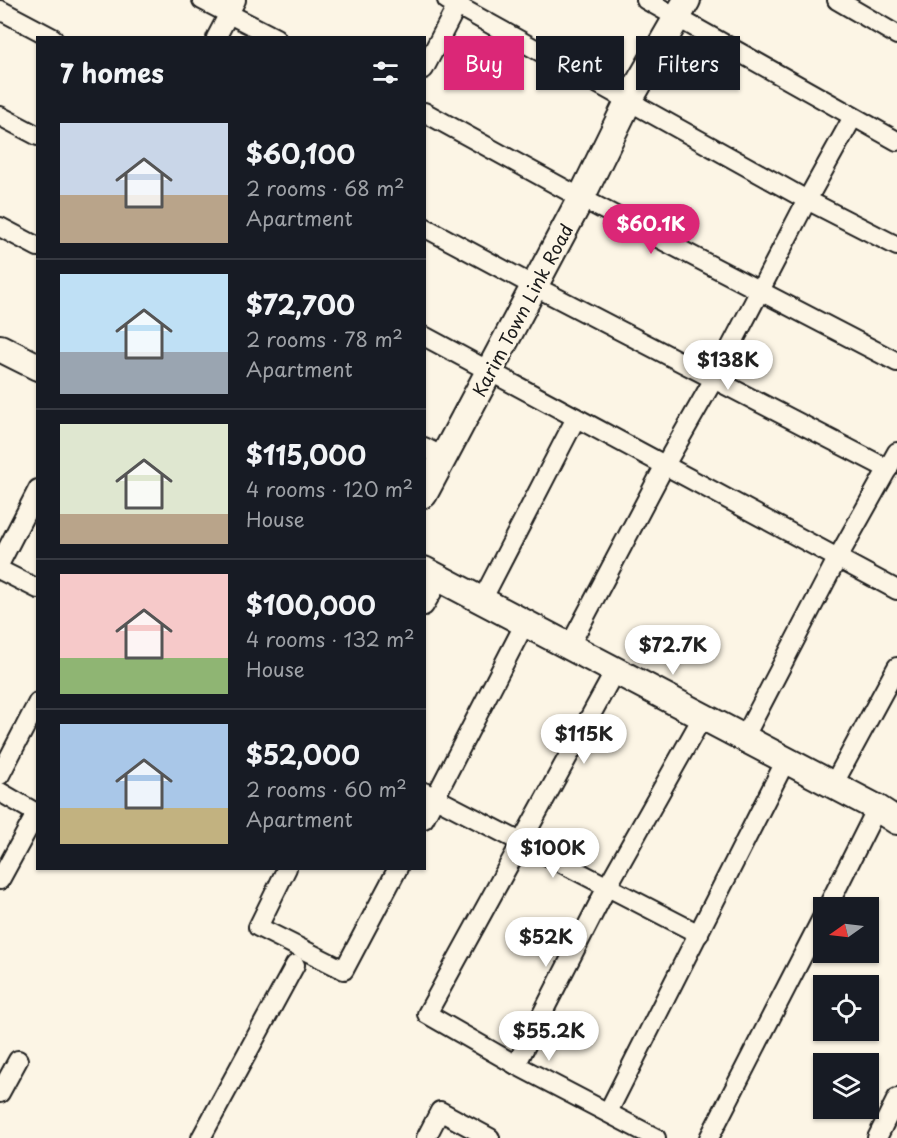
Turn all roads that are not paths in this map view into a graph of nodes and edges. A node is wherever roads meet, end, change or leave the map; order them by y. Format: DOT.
graph roads {
  1 [pos="202,0"];
  2 [pos="645,0"];
  3 [pos="837,0"];
  4 [pos="455,2"];
  5 [pos="232,7"];
  6 [pos="682,9"];
  7 [pos="3,10"];
  8 [pos="897,35"];
  9 [pos="49,36"];
  10 [pos="217,36"];
  11 [pos="273,36"];
  12 [pos="426,65"];
  13 [pos="628,102"];
  14 [pos="426,113"];
  15 [pos="0,116"];
  16 [pos="853,117"];
  17 [pos="36,135"];
  18 [pos="897,141"];
  19 [pos="580,198"];
  20 [pos="807,200"];
  21 [pos="0,227"];
  22 [pos="426,228"];
  23 [pos="36,246"];
  24 [pos="897,246"];
  25 [pos="534,286"];
  26 [pos="759,291"];
  27 [pos="426,337"];
  28 [pos="0,348"];
  29 [pos="897,362"];
  30 [pos="36,366"];
  31 [pos="490,372"];
  32 [pos="714,379"];
  33 [pos="576,418"];
  34 [pos="435,452"];
  35 [pos="897,452"];
  36 [pos="665,465"];
  37 [pos="888,470"];
  38 [pos="426,486"];
  39 [pos="36,493"];
  40 [pos="837,559"];
  41 [pos="0,563"];
  42 [pos="0,570"];
  43 [pos="432,574"];
  44 [pos="36,588"];
  45 [pos="897,590"];
  46 [pos="426,598"];
  47 [pos="482,600"];
  48 [pos="525,623"];
  49 [pos="569,646"];
  50 [pos="897,667"];
  51 [pos="615,671"];
  52 [pos="36,706"];
  53 [pos="703,716"];
  54 [pos="744,738"];
  55 [pos="786,760"];
  56 [pos="0,776"];
  57 [pos="833,785"];
  58 [pos="0,792"];
  59 [pos="430,795"];
  60 [pos="426,811"];
  61 [pos="36,813"];
  62 [pos="887,815"];
  63 [pos="36,816"];
  64 [pos="521,842"];
  65 [pos="286,870"];
  66 [pos="397,870"];
  67 [pos="0,880"];
  68 [pos="607,887"];
  69 [pos="834,897"];
  70 [pos="699,934"];
  71 [pos="813,935"];
  72 [pos="295,965"];
  73 [pos="18,1060"];
  74 [pos="516,1065"];
  75 [pos="0,1092"];
  76 [pos="897,1098"];
  77 [pos="608,1112"];
  78 [pos="201,1138"];
  79 [pos="426,1138"];
  80 [pos="490,1138"];
  81 [pos="656,1138"];
  82 [pos="709,1138"];
  83 [pos="877,1138"];
  1 -- 5 [label="street"];
  2 -- 6 [label="street"];
  3 -- 8 [label="street"];
  4 -- 12 [label="street"];
  4 -- 13 [label="street"];
  5 -- 10 [label="street"];
  5 -- 11 [label="street"];
  6 -- 13 [label="street, Karim Town Link Road"];
  6 -- 16 [label="street"];
  7 -- 9 [label="street"];
  13 -- 19 [label="street, Karim Town Link Road"];
  13 -- 20 [label="street"];
  14 -- 19 [label="street"];
  15 -- 17 [label="street"];
  16 -- 18 [label="street"];
  16 -- 20 [label="street"];
  19 -- 25 [label="street, Karim Town Link Road"];
  19 -- 26 [label="street"];
  20 -- 24 [label="street"];
  20 -- 26 [label="street"];
  21 -- 23 [label="street"];
  22 -- 25 [label="street"];
  25 -- 31 [label="street, Karim Town Link Road"];
  25 -- 32 [label="street"];
  26 -- 29 [label="street"];
  26 -- 32 [label="street"];
  27 -- 31 [label="street"];
  28 -- 30 [label="street"];
  31 -- 33 [label="street"];
  31 -- 34 [label="street, Karim Town Link Road"];
  32 -- 36 [label="street"];
  32 -- 37 [label="street"];
  33 -- 36 [label="street"];
  33 -- 47 [label="street"];
  34 -- 38 [label="street, Karim Town Link Road"];
  35 -- 37 [label="street"];
  36 -- 40 [label="street"];
  36 -- 49 [label="street"];
  37 -- 40 [label="street"];
  39 -- 41 [label="street"];
  40 -- 45 [label="street"];
  40 -- 54 [label="street"];
  42 -- 44 [label="street"];
  43 -- 46 [label="street"];
  43 -- 47 [label="street"];
  47 -- 48 [label="street"];
  48 -- 49 [label="street"];
  48 -- 59 [label="street"];
  49 -- 51 [label="street"];
  50 -- 57 [label="street"];
  51 -- 53 [label="street"];
  51 -- 64 [label="street"];
  52 -- 56 [label="street"];
  53 -- 54 [label="street"];
  53 -- 68 [label="street"];
  54 -- 55 [label="street"];
  55 -- 57 [label="street"];
  55 -- 70 [label="street"];
  57 -- 62 [label="street"];
  58 -- 61 [label="street"];
  59 -- 60 [label="street"];
  59 -- 64 [label="street"];
  62 -- 69 [label="street"];
  63 -- 67 [label="street"];
  64 -- 68 [label="street"];
  64 -- 74 [label="street"];
  65 -- 66 [label="street"];
  68 -- 70 [label="street"];
  68 -- 74 [label="street"];
  70 -- 77 [label="street"];
  71 -- 82 [label="street"];
  72 -- 78 [label="street"];
  73 -- 75 [label="street"];
  74 -- 77 [label="street"];
  76 -- 83 [label="street"];
  77 -- 81 [label="street"];
  79 -- 80 [label="street"];
}
